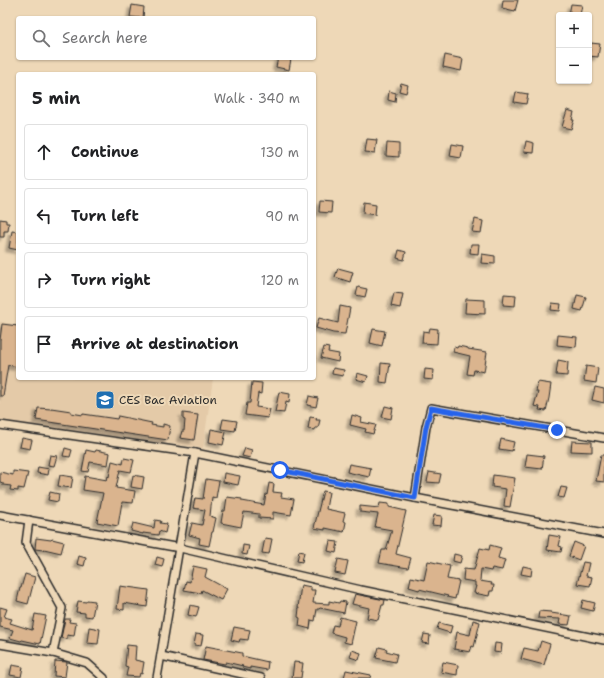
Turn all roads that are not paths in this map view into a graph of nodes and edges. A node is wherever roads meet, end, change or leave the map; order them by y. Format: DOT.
graph roads {
  1 [pos="0,425"];
  2 [pos="604,438"];
  3 [pos="195,453"];
  4 [pos="415,498"];
  5 [pos="0,515"];
  6 [pos="29,520"];
  7 [pos="604,534"];
  8 [pos="180,548"];
  9 [pos="604,640"];
  10 [pos="0,644"];
  11 [pos="53,653"];
  12 [pos="161,656"];
  13 [pos="104,678"];
  14 [pos="158,678"];
  15 [pos="261,678"];
  1 -- 3 [label="street"];
  2 -- 4 [label="street"];
  3 -- 4 [label="street"];
  3 -- 8 [label="street"];
  4 -- 7 [label="street"];
  5 -- 6 [label="street"];
  6 -- 8 [label="street"];
  6 -- 11 [label="street"];
  8 -- 9 [label="street"];
  8 -- 12 [label="street"];
  10 -- 11 [label="street"];
  11 -- 13 [label="street"];
  12 -- 14 [label="street"];
  12 -- 15 [label="street"];
}
